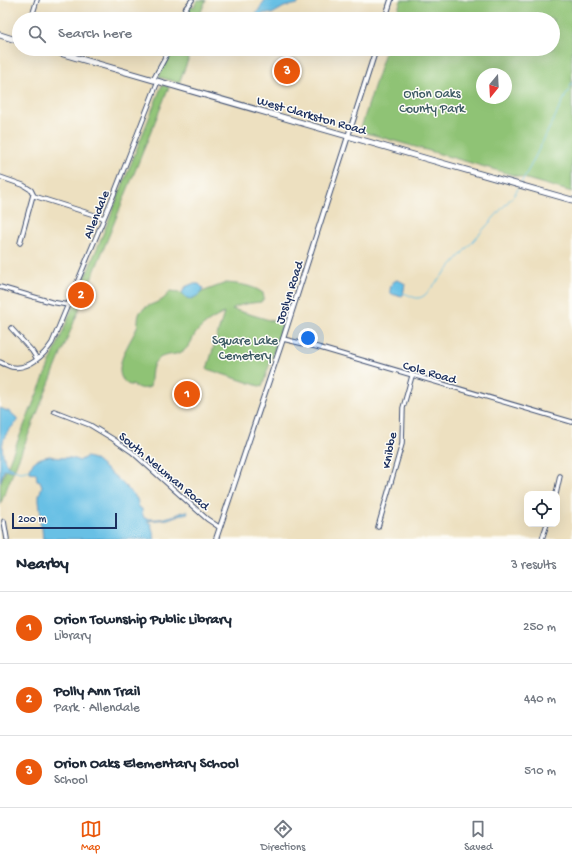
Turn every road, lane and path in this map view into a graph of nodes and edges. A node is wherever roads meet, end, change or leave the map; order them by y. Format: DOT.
graph roads {
  1 [pos="37,0"];
  2 [pos="192,0"];
  3 [pos="391,0"];
  4 [pos="33,12"];
  5 [pos="184,12"];
  6 [pos="387,12"];
  7 [pos="0,35"];
  8 [pos="12,39"];
  9 [pos="70,56"];
  10 [pos="166,56"];
  11 [pos="374,56"];
  12 [pos="73,57"];
  13 [pos="156,81"];
  14 [pos="348,136"];
  15 [pos="0,177"];
  16 [pos="33,195"];
  17 [pos="572,200"];
  18 [pos="104,218"];
  19 [pos="20,243"];
  20 [pos="0,287"];
  21 [pos="68,305"];
  22 [pos="11,328"];
  23 [pos="283,339"];
  24 [pos="37,359"];
  25 [pos="0,362"];
  26 [pos="412,376"];
  27 [pos="54,411"];
  28 [pos="572,422"];
  29 [pos="560,476"];
  30 [pos="557,491"];
  31 [pos="4,521"];
  32 [pos="219,527"];
  33 [pos="378,527"];
  34 [pos="546,527"];
  35 [pos="7,539"];
  36 [pos="216,539"];
  37 [pos="542,539"];
  1 -- 4 [label="street"];
  2 -- 5 [label="street"];
  3 -- 6 [label="street"];
  7 -- 8 [label="main road"];
  9 -- 12 [label="main road, West Clarkston Road"];
  10 -- 13 [label="street, Allendale"];
  11 -- 14 [label="street, Joslyn Road"];
  12 -- 13 [label="main road, West Clarkston Road"];
  13 -- 14 [label="main road, West Clarkston Road"];
  13 -- 18 [label="street, Allendale"];
  14 -- 17 [label="main road, West Clarkston Road"];
  14 -- 23 [label="street, Joslyn Road"];
  15 -- 16 [label="street"];
  16 -- 18 [label="street"];
  16 -- 19 [label="street"];
  18 -- 21 [label="street, Allendale"];
  20 -- 21 [label="street"];
  21 -- 24 [label="street, Allendale"];
  22 -- 24 [label="street"];
  23 -- 26 [label="street, Cole Road"];
  23 -- 32 [label="street, Joslyn Road"];
  24 -- 25 [label="street"];
  26 -- 28 [label="street, Cole Road"];
  26 -- 33 [label="street, Knibbe"];
  27 -- 32 [label="street, South Newman Road"];
  29 -- 30 [label="street"];
  31 -- 35 [label="street"];
  32 -- 36 [label="street, Joslyn Road"];
  34 -- 37 [label="street"];
}
